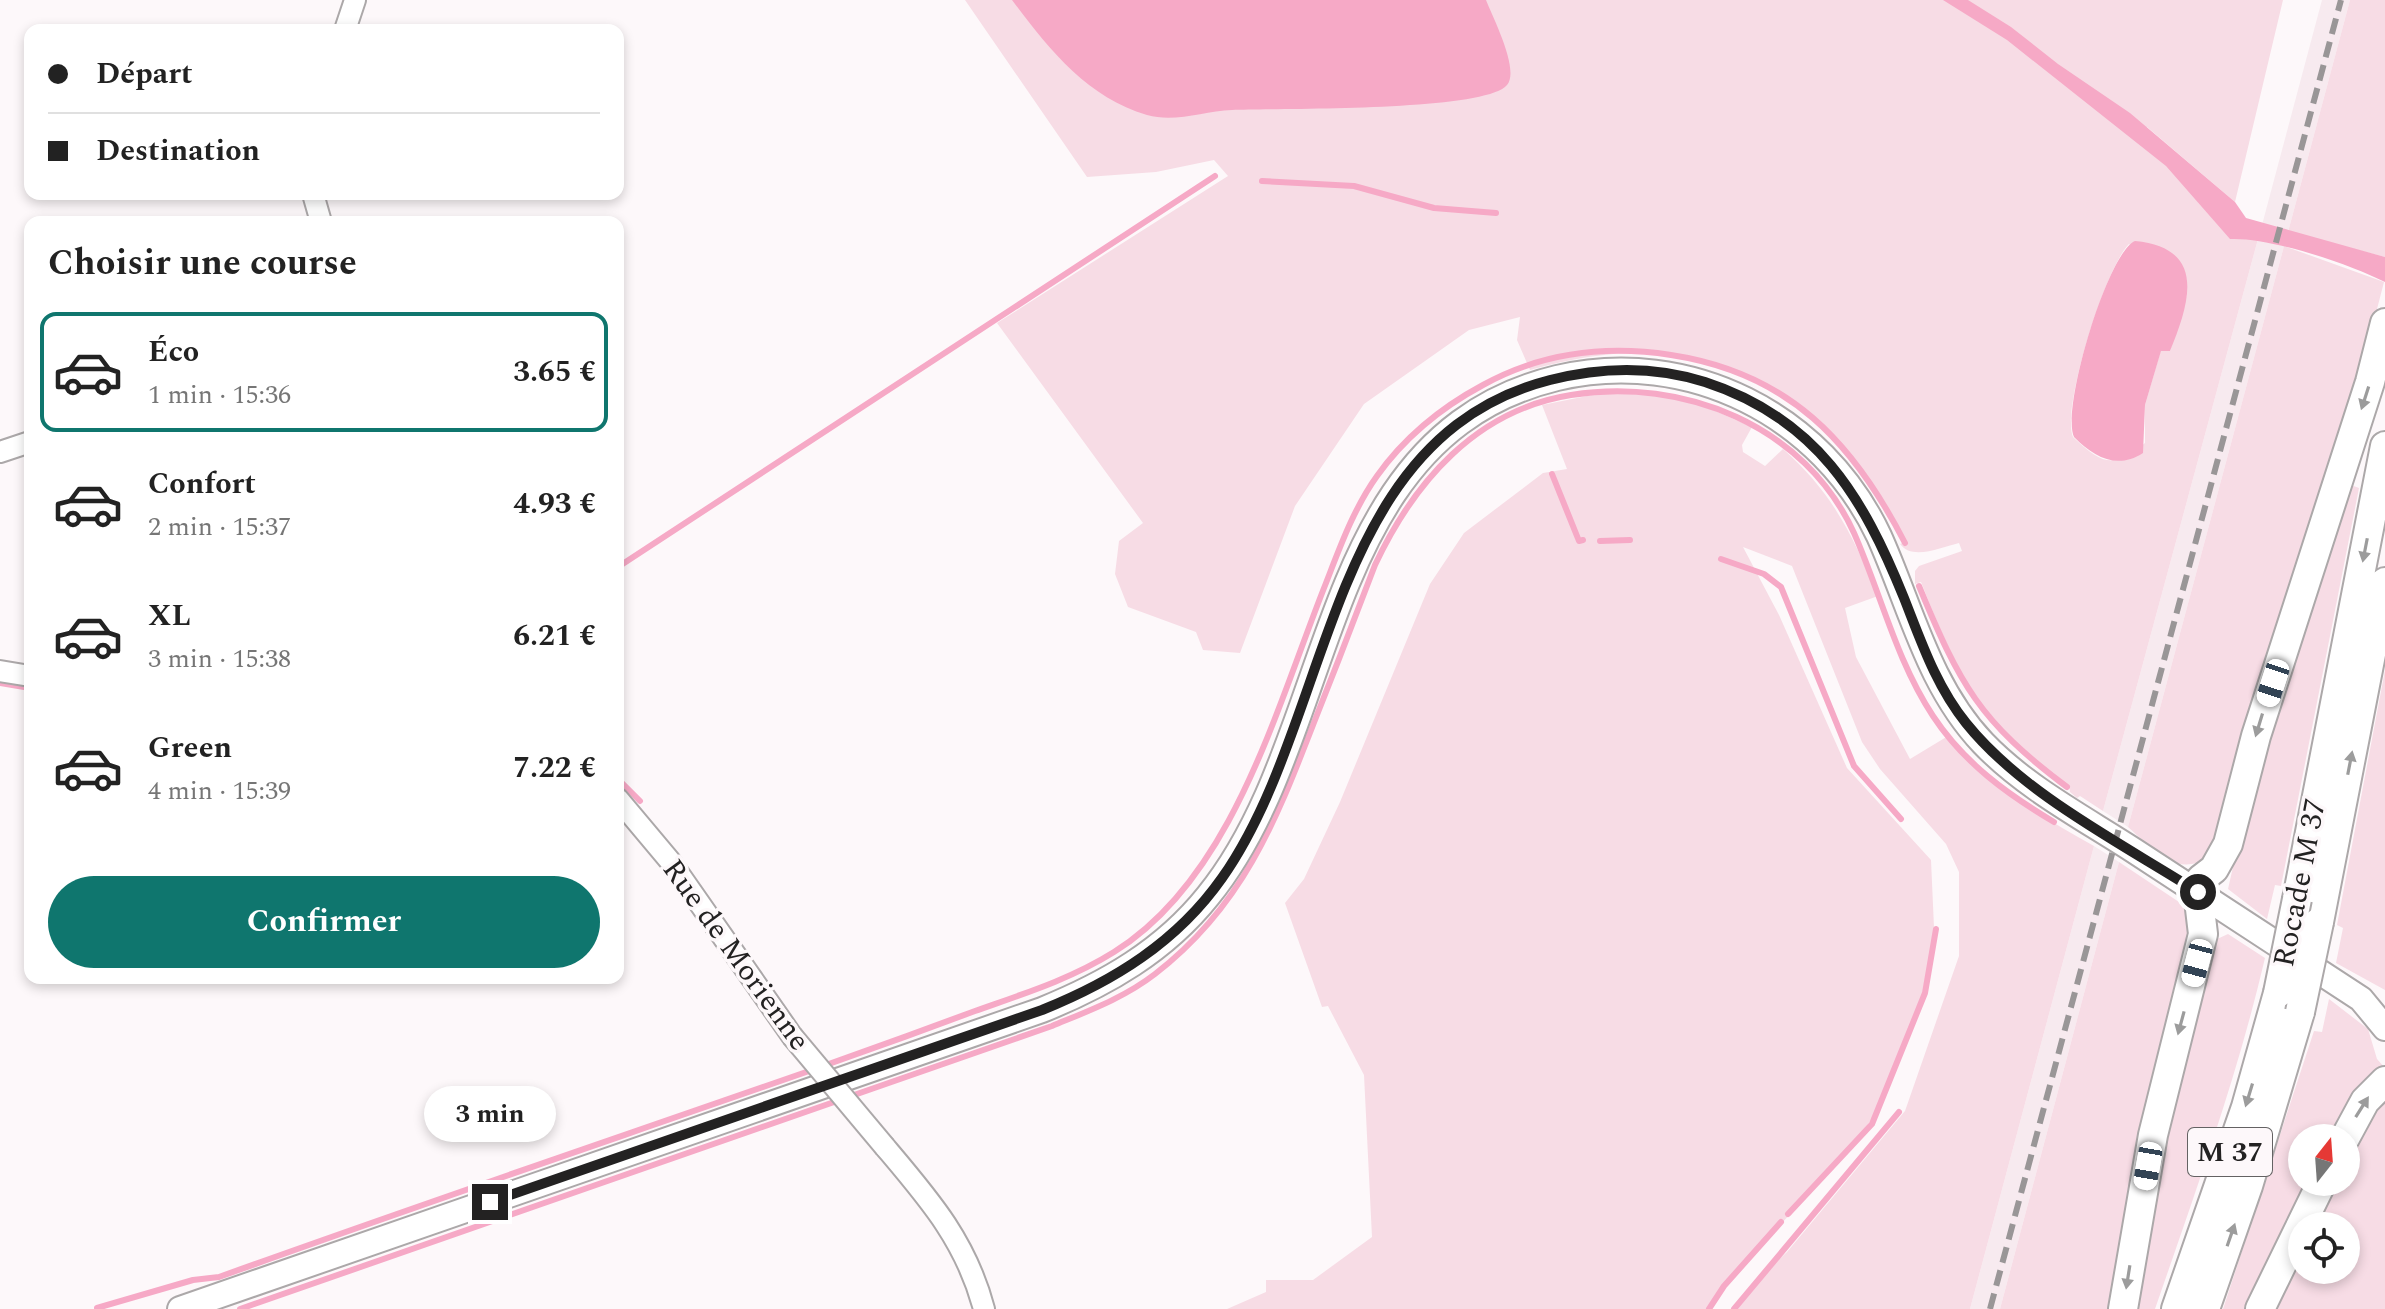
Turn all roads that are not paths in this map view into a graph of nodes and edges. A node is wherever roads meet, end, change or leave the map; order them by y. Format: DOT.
graph roads {
  1 [pos="355,0"];
  2 [pos="347,24"];
  3 [pos="2385,323"];
  4 [pos="24,444"];
  5 [pos="2385,446"];
  6 [pos="0,452"];
  7 [pos="2385,582"];
  8 [pos="0,671"];
  9 [pos="24,675"];
  10 [pos="624,806"];
  11 [pos="2198,892"];
  12 [pos="2361,999"];
  13 [pos="2385,1004"];
  14 [pos="2385,1028"];
  15 [pos="2385,1081"];
  16 [pos="2353,1124"];
  17 [pos="2315,1196"];
  18 [pos="180,1309"];
  19 [pos="984,1309"];
  20 [pos="2123,1309"];
  21 [pos="2176,1309"];
  22 [pos="2205,1309"];
  23 [pos="2260,1309"];
  1 -- 2 [label="street"];
  3 -- 11 [label="highway, one-way"];
  4 -- 6 [label="street"];
  5 -- 21 [label="highway, Rocade M 37 / M 37, one-way, bridge"];
  22 -- 7 [label="highway, Rocade M 37 / M 37, one-way, bridge"];
  8 -- 9 [label="street"];
  10 -- 19 [label="street, Rue de Morienne, bridge"];
  11 -- 12 [label="main road"];
  11 -- 18 [label="main road"];
  11 -- 20 [label="highway, one-way"];
  12 -- 13 [label="main road"];
  12 -- 14 [label="main road"];
  16 -- 15 [label="highway, one-way"];
  17 -- 23 [label="highway"];
}
